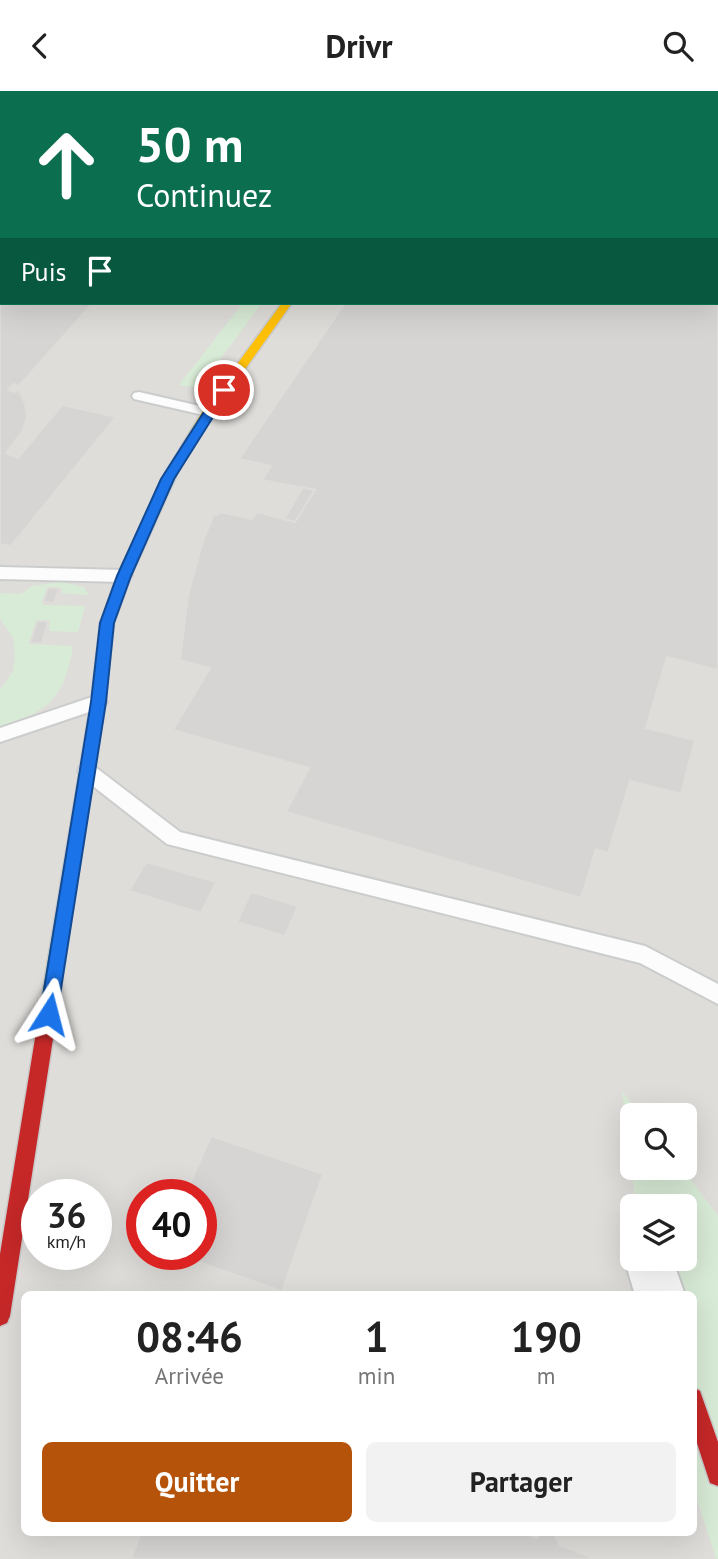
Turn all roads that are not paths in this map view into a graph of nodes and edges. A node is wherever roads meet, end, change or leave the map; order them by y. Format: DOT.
graph roads {
  1 [pos="286,305"];
  2 [pos="139,396"];
  3 [pos="208,412"];
  4 [pos="0,573"];
  5 [pos="124,576"];
  6 [pos="98,702"];
  7 [pos="0,735"];
  8 [pos="87,771"];
  9 [pos="718,995"];
  10 [pos="652,1271"];
  11 [pos="659,1291"];
  12 [pos="0,1317"];
  13 [pos="697,1410"];
  14 [pos="718,1475"];
  1 -- 3 [label="street"];
  2 -- 3 [label="lane"];
  3 -- 5 [label="street"];
  4 -- 5 [label="lane"];
  5 -- 6 [label="street"];
  6 -- 7 [label="lane"];
  6 -- 8 [label="street"];
  8 -- 9 [label="lane"];
  8 -- 12 [label="street"];
  10 -- 11 [label="street"];
  13 -- 14 [label="street"];
}
